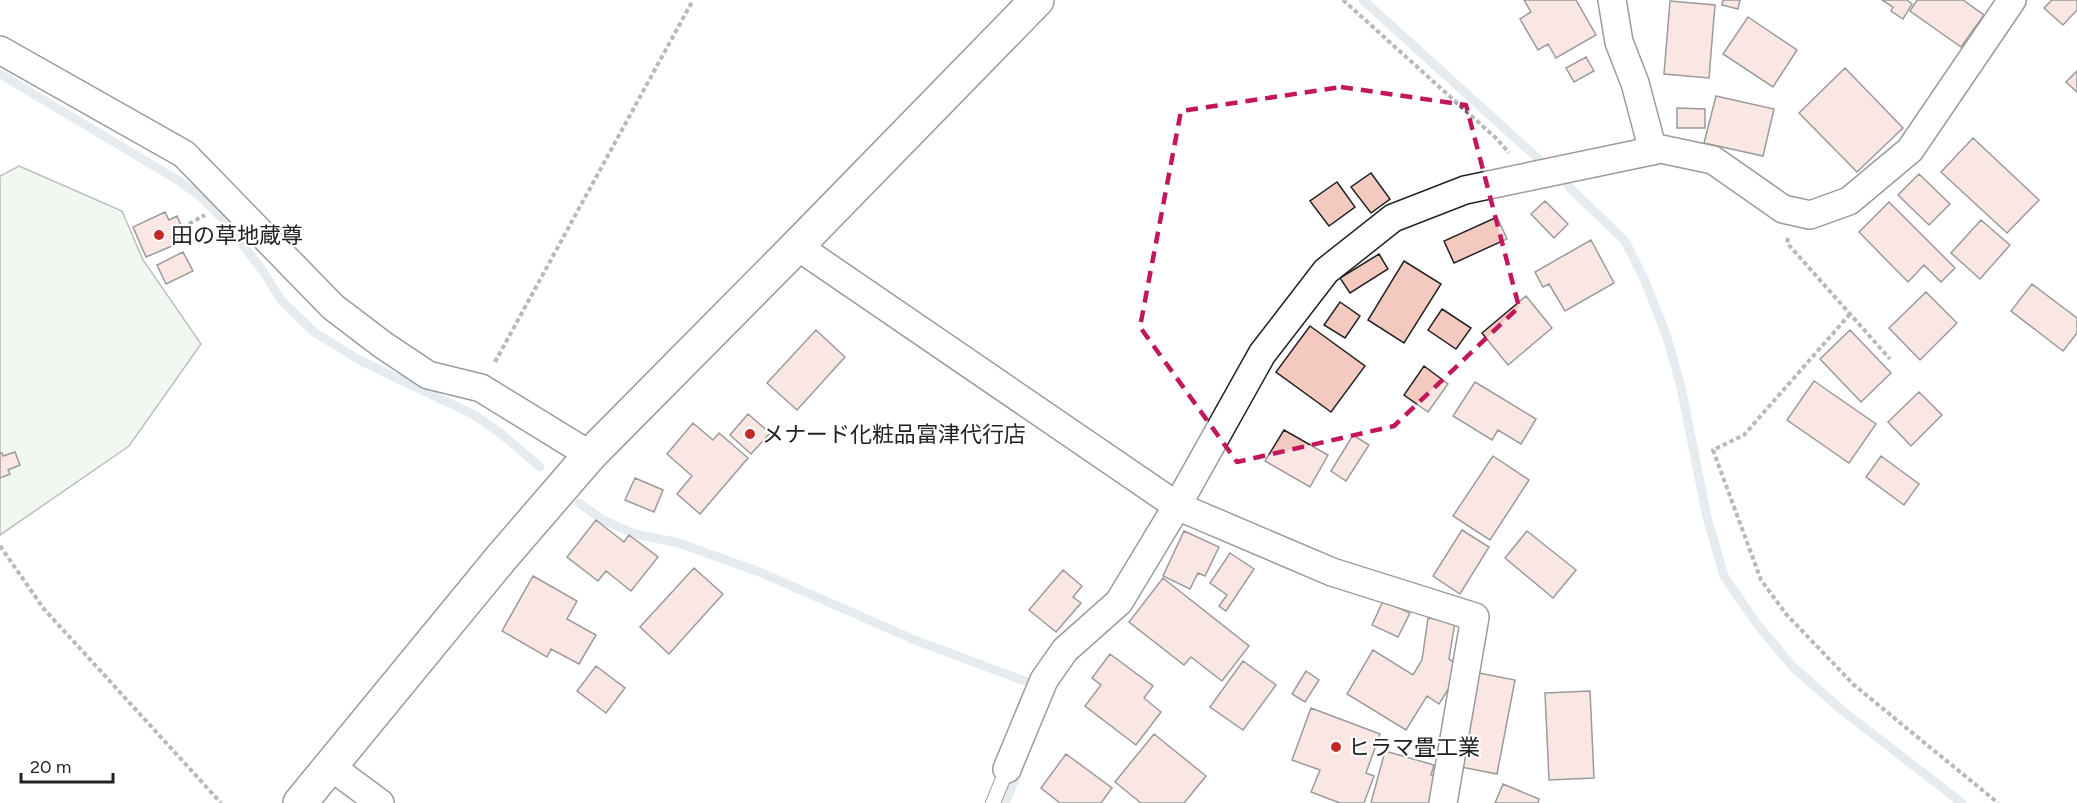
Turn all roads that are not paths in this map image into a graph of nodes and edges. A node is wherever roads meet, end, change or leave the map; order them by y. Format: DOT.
graph roads {
  1 [pos="1037,0"];
  2 [pos="1612,0"];
  3 [pos="2012,0"];
  4 [pos="0,50"];
  5 [pos="1653,151"];
  6 [pos="797,246"];
  7 [pos="590,455"];
  8 [pos="1177,506"];
  9 [pos="330,766"];
  10 [pos="1007,769"];
  11 [pos="300,803"];
  12 [pos="380,803"];
  13 [pos="993,803"];
  14 [pos="1443,803"];
  1 -- 6 [label="street"];
  2 -- 5 [label="street"];
  3 -- 5 [label="street"];
  4 -- 7 [label="street"];
  5 -- 8 [label="street"];
  6 -- 7 [label="street"];
  6 -- 8 [label="street"];
  7 -- 9 [label="street"];
  8 -- 10 [label="street"];
  8 -- 14 [label="street"];
  9 -- 11 [label="street"];
  9 -- 12 [label="street"];
  10 -- 13 [label="lane"];
}
